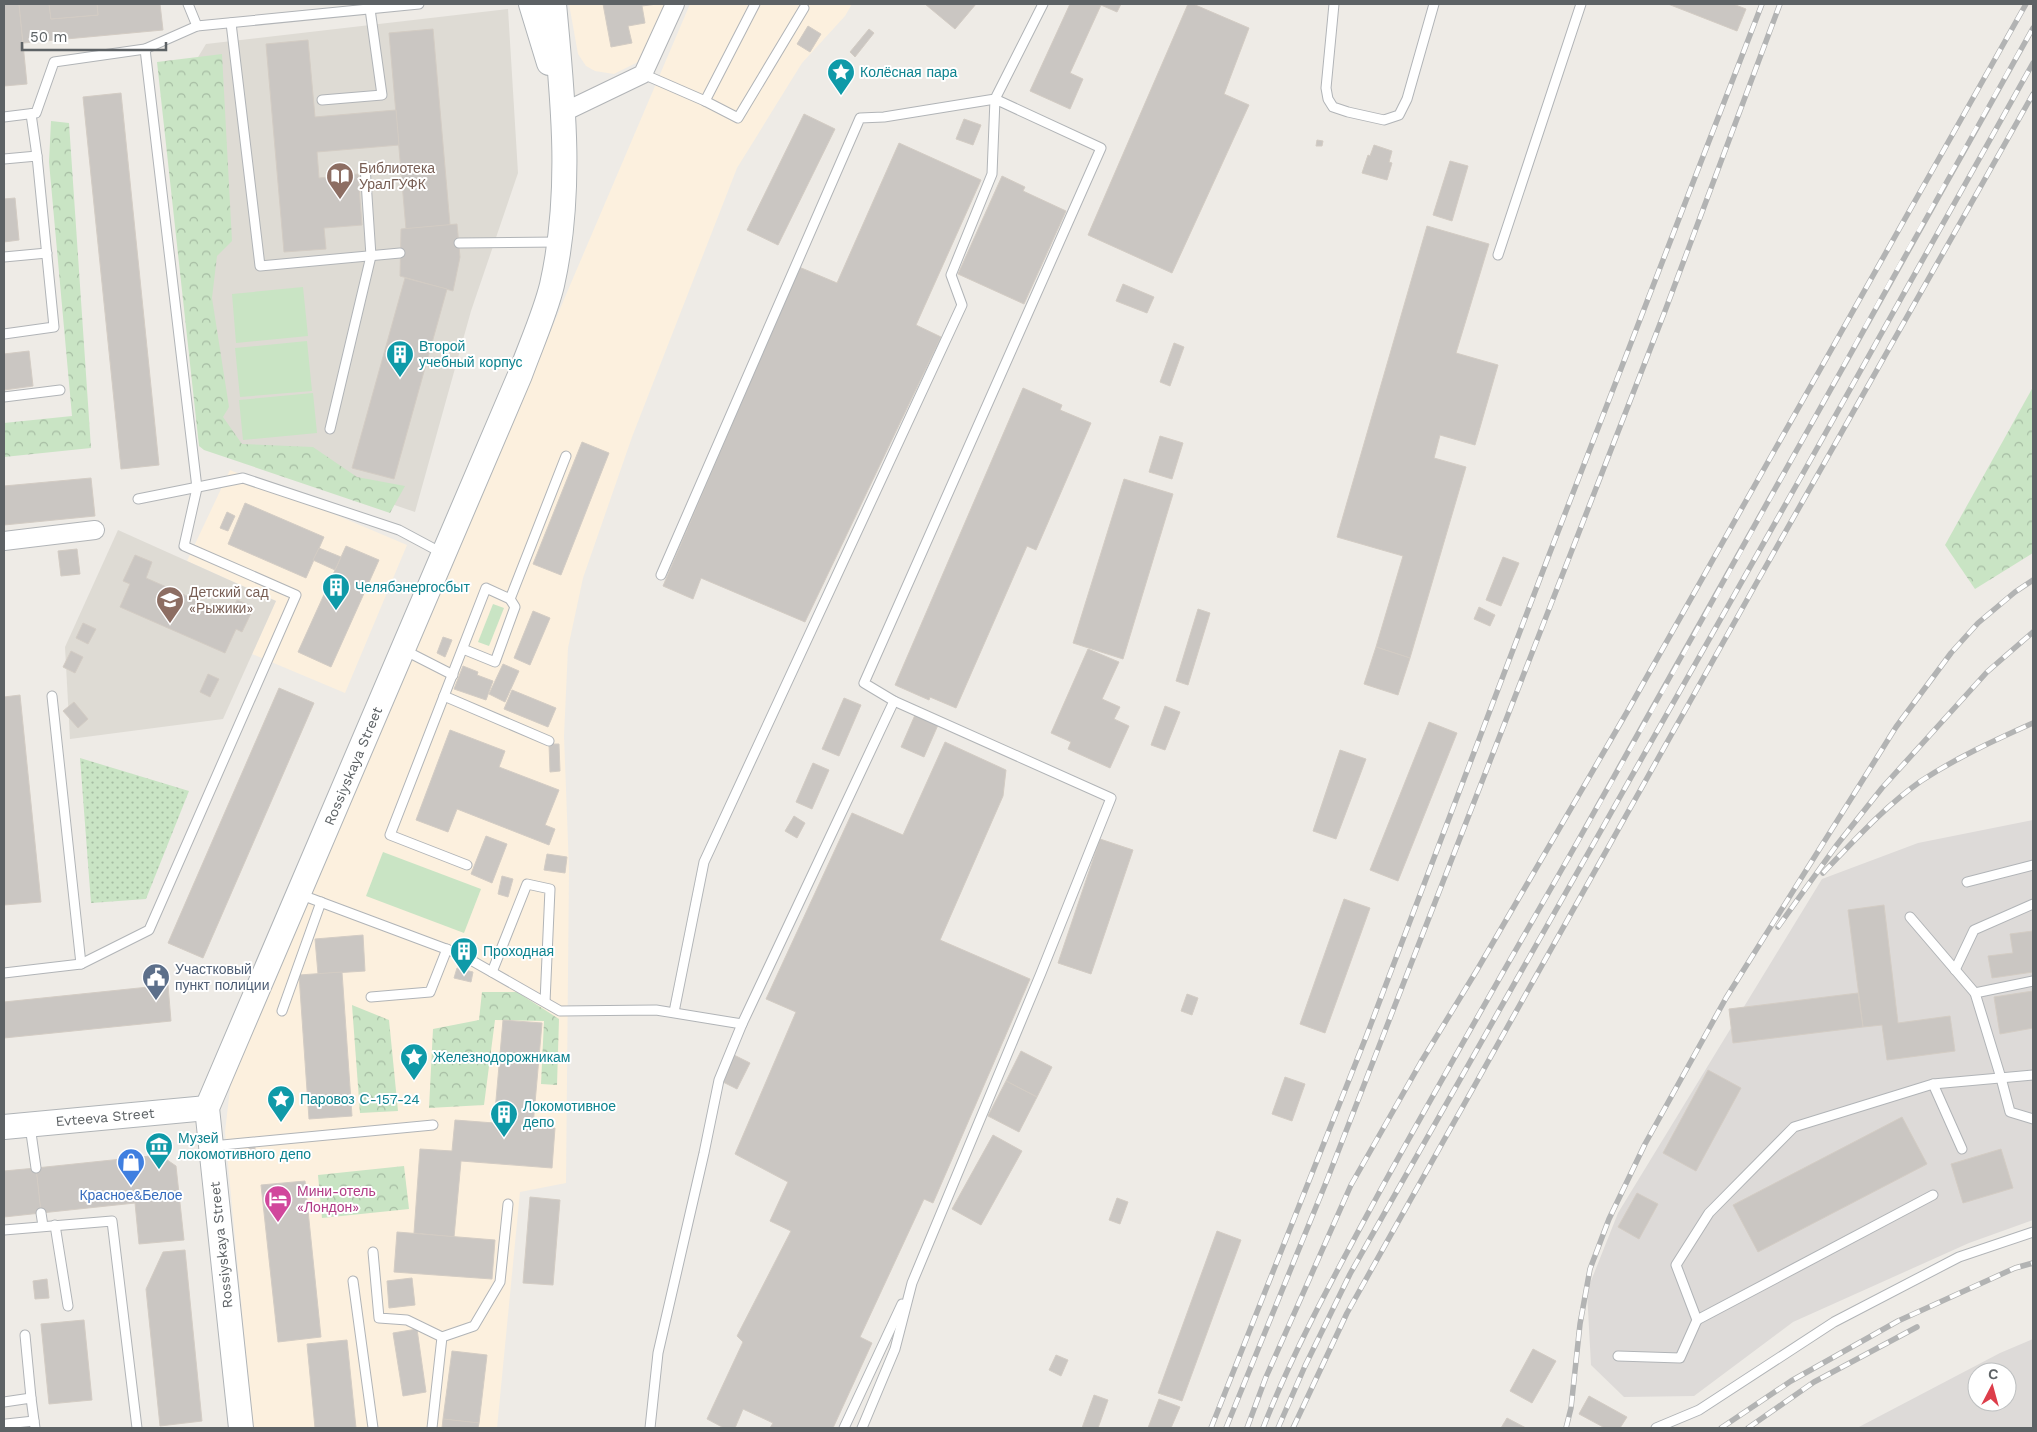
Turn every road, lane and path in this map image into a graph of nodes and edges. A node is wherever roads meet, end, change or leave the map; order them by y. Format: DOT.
graph roads {
  1 [pos="188,4"];
  2 [pos="418,4"];
  3 [pos="531,4"];
  4 [pos="554,4"];
  5 [pos="675,4"];
  6 [pos="755,4"];
  7 [pos="1043,4"];
  8 [pos="1334,4"];
  9 [pos="1434,4"];
  10 [pos="1581,4"];
  11 [pos="804,8"];
  12 [pos="370,9"];
  13 [pos="231,23"];
  14 [pos="197,26"];
  15 [pos="145,49"];
  16 [pos="643,74"];
  17 [pos="995,99"];
  18 [pos="322,100"];
  19 [pos="705,101"];
  20 [pos="564,112"];
  21 [pos="31,114"];
  22 [pos="4,117"];
  23 [pos="37,156"];
  24 [pos="4,159"];
  25 [pos="365,166"];
  26 [pos="560,242"];
  27 [pos="459,243"];
  28 [pos="47,252"];
  29 [pos="400,253"];
  30 [pos="1498,255"];
  31 [pos="371,256"];
  32 [pos="4,257"];
  33 [pos="4,334"];
  34 [pos="60,390"];
  35 [pos="4,397"];
  36 [pos="330,428"];
  37 [pos="566,456"];
  38 [pos="197,488"];
  39 [pos="138,499"];
  40 [pos="95,530"];
  41 [pos="4,541"];
  42 [pos="442,554"];
  43 [pos="661,575"];
  44 [pos="510,599"];
  45 [pos="403,649"];
  46 [pos="463,649"];
  47 [pos="452,675"];
  48 [pos="52,696"];
  49 [pos="444,696"];
  50 [pos="894,701"];
  51 [pos="549,741"];
  52 [pos="467,865"];
  53 [pos="2033,865"];
  54 [pos="1967,882"];
  55 [pos="298,894"];
  56 [pos="322,902"];
  57 [pos="2033,904"];
  58 [pos="1910,918"];
  59 [pos="448,949"];
  60 [pos="81,964"];
  61 [pos="1954,970"];
  62 [pos="492,972"];
  63 [pos="4,973"];
  64 [pos="2033,981"];
  65 [pos="1974,994"];
  66 [pos="371,998"];
  67 [pos="545,1002"];
  68 [pos="282,1011"];
  69 [pos="674,1012"];
  70 [pos="742,1024"];
  71 [pos="2033,1076"];
  72 [pos="2001,1078"];
  73 [pos="1933,1084"];
  74 [pos="207,1108"];
  75 [pos="2033,1119"];
  76 [pos="30,1124"];
  77 [pos="433,1125"];
  78 [pos="4,1127"];
  79 [pos="211,1146"];
  80 [pos="1962,1149"];
  81 [pos="36,1168"];
  82 [pos="1933,1196"];
  83 [pos="508,1204"];
  84 [pos="41,1213"];
  85 [pos="55,1225"];
  86 [pos="43,1226"];
  87 [pos="4,1230"];
  88 [pos="2033,1232"];
  89 [pos="373,1252"];
  90 [pos="353,1281"];
  91 [pos="912,1283"];
  92 [pos="68,1306"];
  93 [pos="1697,1320"];
  94 [pos="25,1335"];
  95 [pos="442,1337"];
  96 [pos="1618,1356"];
  97 [pos="32,1398"];
  98 [pos="4,1402"];
  99 [pos="6,1424"];
  100 [pos="34,1425"];
  101 [pos="137,1428"];
  102 [pos="241,1428"];
  103 [pos="373,1428"];
  104 [pos="432,1428"];
  105 [pos="650,1428"];
  106 [pos="844,1428"];
  107 [pos="862,1428"];
  108 [pos="1656,1428"];
  1 -- 14 [label="lane"];
  2 -- 12 [label="lane"];
  3 -- 20 [label="main road, Rossiyskaya Street"];
  4 -- 20 [label="main road, Rossiyskaya Street"];
  5 -- 16 [label="street"];
  6 -- 19 [label="lane"];
  7 -- 17 [label="lane"];
  8 -- 9 [label="lane"];
  10 -- 30 [label="lane"];
  11 -- 19 [label="lane"];
  12 -- 13 [label="lane"];
  12 -- 18 [label="lane"];
  13 -- 14 [label="lane"];
  13 -- 31 [label="lane"];
  14 -- 15 [label="lane"];
  15 -- 21 [label="lane"];
  15 -- 38 [label="lane"];
  16 -- 19 [label="lane"];
  16 -- 20 [label="street"];
  17 -- 43 [label="lane"];
  17 -- 50 [label="lane"];
  17 -- 69 [label="lane"];
  20 -- 26 [label="main road, Rossiyskaya Street"];
  21 -- 22 [label="lane"];
  21 -- 23 [label="lane"];
  23 -- 24 [label="lane"];
  23 -- 28 [label="lane"];
  25 -- 31 [label="lane"];
  26 -- 27 [label="lane"];
  26 -- 42 [label="main road, Rossiyskaya Street"];
  28 -- 32 [label="lane"];
  28 -- 33 [label="lane"];
  29 -- 31 [label="lane"];
  31 -- 36 [label="lane"];
  34 -- 35 [label="lane"];
  37 -- 44 [label="lane"];
  38 -- 39 [label="lane"];
  38 -- 42 [label="lane"];
  38 -- 60 [label="lane"];
  40 -- 41 [label="street"];
  42 -- 45 [label="main road, Rossiyskaya Street"];
  44 -- 46 [label="lane"];
  44 -- 46 [label="lane"];
  45 -- 47 [label="lane"];
  45 -- 55 [label="main road, Rossiyskaya Street"];
  46 -- 47 [label="lane"];
  47 -- 49 [label="lane"];
  48 -- 60 [label="lane"];
  49 -- 51 [label="lane"];
  49 -- 52 [label="lane"];
  50 -- 70 [label="lane"];
  50 -- 91 [label="lane"];
  53 -- 54 [label="lane"];
  55 -- 56 [label="lane"];
  55 -- 74 [label="main road, Rossiyskaya Street"];
  56 -- 59 [label="lane"];
  56 -- 68 [label="lane"];
  57 -- 61 [label="lane"];
  58 -- 61 [label="lane"];
  59 -- 62 [label="lane"];
  59 -- 66 [label="lane"];
  60 -- 63 [label="lane"];
  61 -- 65 [label="lane"];
  62 -- 67 [label="lane"];
  62 -- 67 [label="lane"];
  64 -- 65 [label="lane"];
  65 -- 72 [label="lane"];
  67 -- 69 [label="lane"];
  69 -- 70 [label="lane"];
  70 -- 105 [label="lane"];
  71 -- 72 [label="lane"];
  72 -- 73 [label="lane"];
  72 -- 75 [label="lane"];
  73 -- 80 [label="lane"];
  73 -- 93 [label="lane"];
  74 -- 76 [label="main road, Evteeva Street"];
  74 -- 79 [label="main road, Rossiyskaya Street"];
  76 -- 78 [label="main road, Evteeva Street"];
  76 -- 81 [label="lane"];
  77 -- 79 [label="lane"];
  79 -- 102 [label="main road, Rossiyskaya Street"];
  82 -- 93 [label="lane"];
  83 -- 95 [label="lane"];
  84 -- 86 [label="lane"];
  85 -- 86 [label="lane"];
  85 -- 92 [label="lane"];
  85 -- 101 [label="lane"];
  86 -- 87 [label="lane"];
  88 -- 108 [label="lane"];
  89 -- 95 [label="lane"];
  90 -- 103 [label="lane"];
  91 -- 106 [label="lane"];
  91 -- 107 [label="lane"];
  93 -- 96 [label="lane"];
  94 -- 97 [label="lane"];
  95 -- 104 [label="lane"];
  97 -- 98 [label="lane"];
  97 -- 100 [label="lane"];
  99 -- 100 [label="lane"];
}
